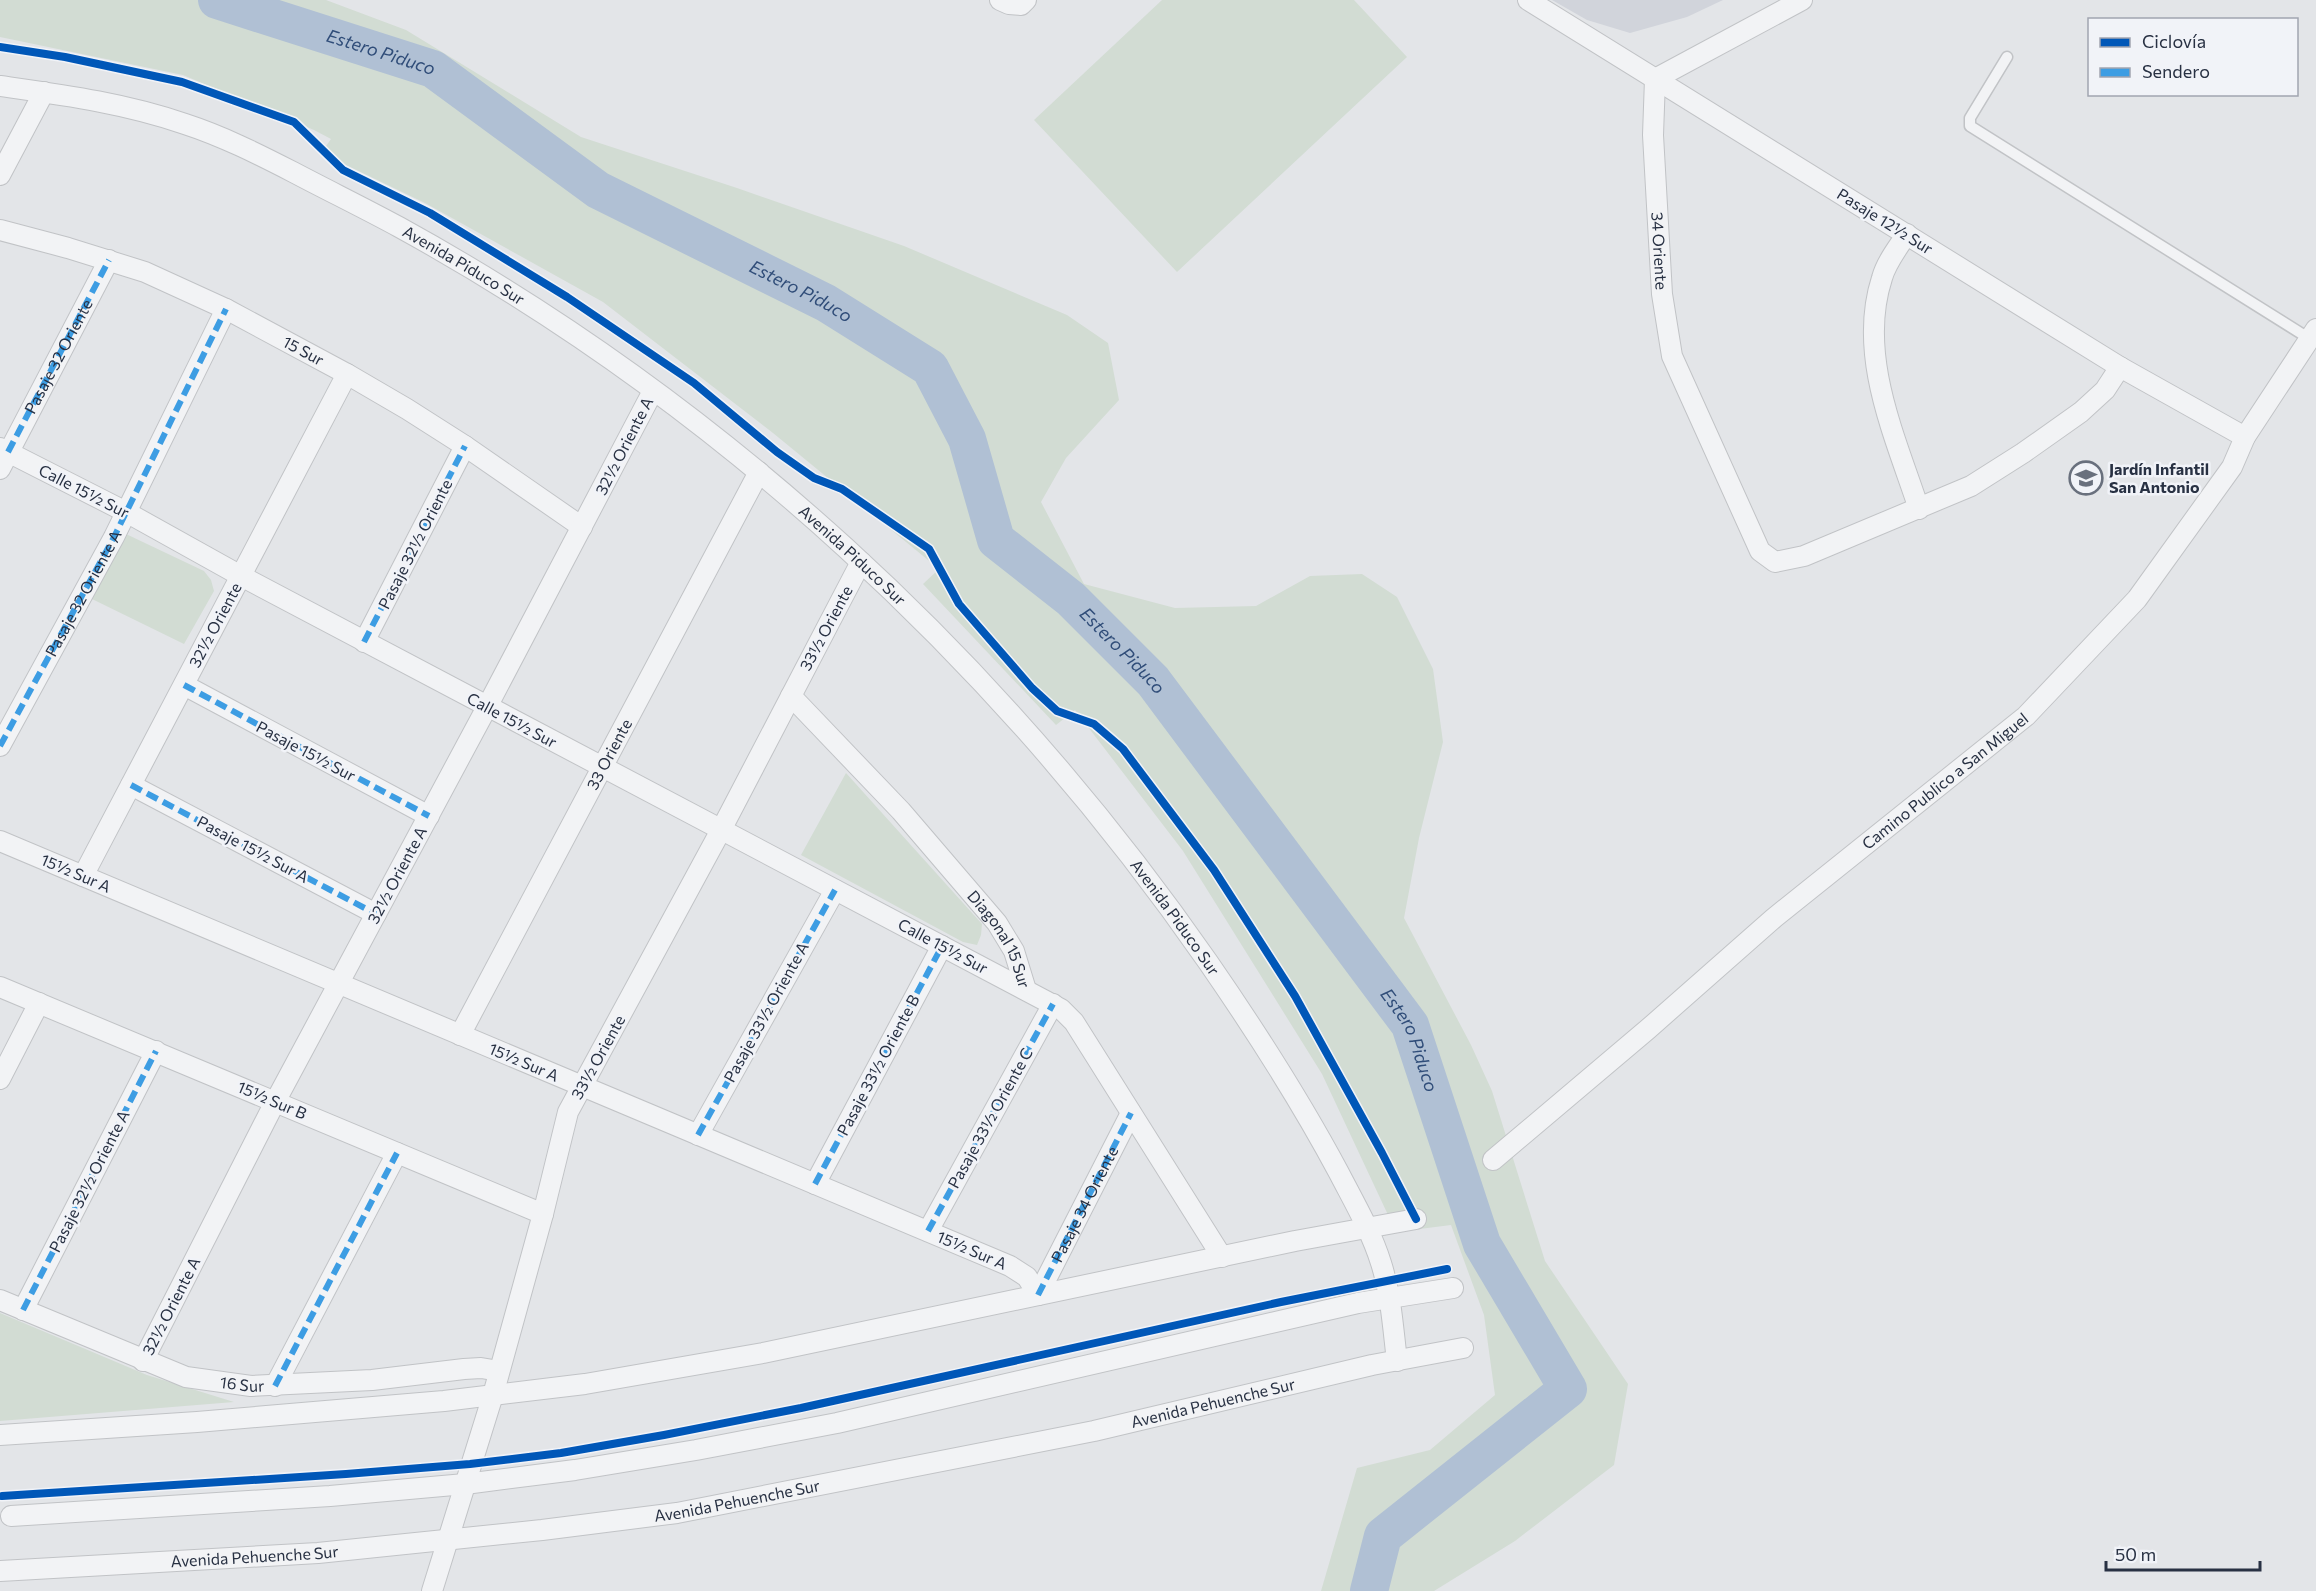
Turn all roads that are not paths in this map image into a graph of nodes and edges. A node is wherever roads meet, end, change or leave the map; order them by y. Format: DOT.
graph roads {
  1 [pos="1000,0"];
  2 [pos="1528,0"];
  3 [pos="1802,0"];
  4 [pos="1024,2"];
  5 [pos="2007,57"];
  6 [pos="1655,79"];
  7 [pos="0,86"];
  8 [pos="44,92"];
  9 [pos="0,176"];
  10 [pos="0,230"];
  11 [pos="1907,234"];
  12 [pos="109,260"];
  13 [pos="226,309"];
  14 [pos="2313,334"];
  15 [pos="2120,367"];
  16 [pos="347,374"];
  17 [pos="653,390"];
  18 [pos="2245,437"];
  19 [pos="465,446"];
  20 [pos="3,456"];
  21 [pos="759,472"];
  22 [pos="1919,509"];
  23 [pos="126,512"];
  24 [pos="582,527"];
  25 [pos="861,562"];
  26 [pos="241,576"];
  27 [pos="364,642"];
  28 [pos="184,685"];
  29 [pos="791,696"];
  30 [pos="488,707"];
  31 [pos="0,746"];
  32 [pos="602,768"];
  33 [pos="131,785"];
  34 [pos="429,816"];
  35 [pos="721,830"];
  36 [pos="0,841"];
  37 [pos="83,876"];
  38 [pos="835,890"];
  39 [pos="376,914"];
  40 [pos="942,946"];
  41 [pos="338,984"];
  42 [pos="0,987"];
  43 [pos="1026,990"];
  44 [pos="39,1003"];
  45 [pos="1053,1004"];
  46 [pos="460,1035"];
  47 [pos="156,1052"];
  48 [pos="0,1079"];
  49 [pos="583,1087"];
  50 [pos="275,1102"];
  51 [pos="1131,1113"];
  52 [pos="698,1135"];
  53 [pos="398,1153"];
  54 [pos="1493,1160"];
  55 [pos="815,1184"];
  56 [pos="543,1214"];
  57 [pos="1416,1219"];
  58 [pos="1368,1227"];
  59 [pos="928,1232"];
  60 [pos="1222,1257"];
  61 [pos="1453,1288"];
  62 [pos="1038,1295"];
  63 [pos="1389,1299"];
  64 [pos="0,1300"];
  65 [pos="23,1310"];
  66 [pos="1463,1348"];
  67 [pos="1397,1360"];
  68 [pos="143,1361"];
  69 [pos="499,1371"];
  70 [pos="275,1386"];
  71 [pos="493,1395"];
  72 [pos="0,1435"];
  73 [pos="465,1484"];
  74 [pos="11,1516"];
  75 [pos="449,1539"];
  76 [pos="0,1571"];
  77 [pos="432,1591"];
  1 -- 4 [label="street"];
  2 -- 6 [label="street, Pasaje 12½ Sur"];
  3 -- 6 [label="street"];
  5 -- 14 [label="lane"];
  6 -- 11 [label="street, Pasaje 12½ Sur"];
  6 -- 22 [label="street, 34 Oriente"];
  7 -- 8 [label="street, Avenida Piduco Sur"];
  8 -- 9 [label="street"];
  8 -- 17 [label="street, Avenida Piduco Sur"];
  10 -- 12 [label="street, 15 Sur"];
  11 -- 15 [label="street, Pasaje 12½ Sur"];
  11 -- 22 [label="street"];
  12 -- 13 [label="street, 15 Sur"];
  12 -- 20 [label="street, Pasaje 32 Oriente"];
  13 -- 16 [label="street, 15 Sur"];
  13 -- 23 [label="street, Pasaje 32 Oriente A"];
  14 -- 18 [label="street, Camino Publico a San Miguel"];
  15 -- 18 [label="street, Pasaje 12½ Sur"];
  15 -- 22 [label="street"];
  16 -- 19 [label="street, 15 Sur"];
  16 -- 26 [label="street, 32½ Oriente"];
  17 -- 21 [label="street, Avenida Piduco Sur"];
  17 -- 24 [label="street, 32½ Oriente A"];
  18 -- 54 [label="street, Camino Publico a San Miguel"];
  19 -- 24 [label="street, 15 Sur"];
  19 -- 27 [label="street, Pasaje 32½ Oriente"];
  20 -- 23 [label="street, Calle 15½ Sur"];
  21 -- 25 [label="street, Avenida Piduco Sur"];
  21 -- 32 [label="street, 33 Oriente"];
  23 -- 26 [label="street, Calle 15½ Sur"];
  23 -- 31 [label="street, Pasaje 32 Oriente A"];
  24 -- 30 [label="street, 32½ Oriente A"];
  25 -- 29 [label="street, 33½ Oriente"];
  25 -- 58 [label="street, Avenida Piduco Sur"];
  26 -- 27 [label="street, Calle 15½ Sur"];
  26 -- 28 [label="street, 32½ Oriente"];
  27 -- 30 [label="street, Calle 15½ Sur"];
  28 -- 33 [label="street, 32½ Oriente"];
  28 -- 34 [label="street, Pasaje 15½ Sur"];
  29 -- 35 [label="street, 33½ Oriente"];
  29 -- 43 [label="street, Diagonal 15 Sur"];
  30 -- 32 [label="street, Calle 15½ Sur"];
  30 -- 34 [label="street, 32½ Oriente A"];
  32 -- 35 [label="street, Calle 15½ Sur"];
  32 -- 46 [label="street, 33 Oriente"];
  33 -- 37 [label="street, 32½ Oriente"];
  33 -- 39 [label="street, Pasaje 15½ Sur A"];
  34 -- 39 [label="street, 32½ Oriente A"];
  35 -- 38 [label="street, Calle 15½ Sur"];
  35 -- 49 [label="street, 33½ Oriente"];
  36 -- 37 [label="street, 15½ Sur A"];
  37 -- 41 [label="street, 15½ Sur A"];
  38 -- 40 [label="street, Calle 15½ Sur"];
  38 -- 52 [label="street, Pasaje 33½ Oriente A"];
  39 -- 41 [label="street, 32½ Oriente A"];
  40 -- 43 [label="street, Calle 15½ Sur"];
  40 -- 55 [label="street, Pasaje 33½ Oriente B"];
  41 -- 46 [label="street, 15½ Sur A"];
  41 -- 50 [label="street, 32½ Oriente A"];
  42 -- 44 [label="street, 15½ Sur B"];
  43 -- 45 [label="street, Diagonal 15 Sur"];
  44 -- 47 [label="street, 15½ Sur B"];
  44 -- 48 [label="street"];
  45 -- 51 [label="street, Diagonal 15 Sur"];
  45 -- 59 [label="street, Pasaje 33½ Oriente C"];
  46 -- 49 [label="street, 15½ Sur A"];
  47 -- 50 [label="street, 15½ Sur B"];
  47 -- 65 [label="street, Pasaje 32½ Oriente A"];
  49 -- 52 [label="street, 15½ Sur A"];
  49 -- 56 [label="street, 33½ Oriente"];
  50 -- 53 [label="street, 15½ Sur B"];
  50 -- 68 [label="street, 32½ Oriente A"];
  51 -- 60 [label="street, Diagonal 15 Sur"];
  51 -- 62 [label="street, Pasaje 34 Oriente"];
  52 -- 55 [label="street, 15½ Sur A"];
  53 -- 56 [label="street, 15½ Sur B"];
  53 -- 70 [label="street"];
  55 -- 59 [label="street, 15½ Sur A"];
  56 -- 69 [label="street, 33½ Oriente"];
  57 -- 58 [label="street"];
  58 -- 60 [label="street"];
  58 -- 63 [label="street, Avenida Piduco Sur"];
  59 -- 62 [label="street, 15½ Sur A"];
  60 -- 62 [label="street"];
  61 -- 63 [label="street"];
  62 -- 71 [label="street"];
  63 -- 67 [label="street, Avenida Piduco Sur"];
  63 -- 73 [label="street"];
  64 -- 65 [label="street, 16 Sur"];
  65 -- 68 [label="street, 16 Sur"];
  66 -- 67 [label="street, Avenida Pehuenche Sur"];
  67 -- 75 [label="street, Avenida Pehuenche Sur"];
  68 -- 70 [label="street, 16 Sur"];
  69 -- 70 [label="street, 16 Sur"];
  69 -- 71 [label="street, 33½ Oriente"];
  71 -- 72 [label="street"];
  71 -- 73 [label="street, 33½ Oriente"];
  73 -- 74 [label="street"];
  73 -- 75 [label="street, 33½ Oriente"];
  75 -- 76 [label="street, Avenida Pehuenche Sur"];
  75 -- 77 [label="street, 33½ Oriente"];
}
